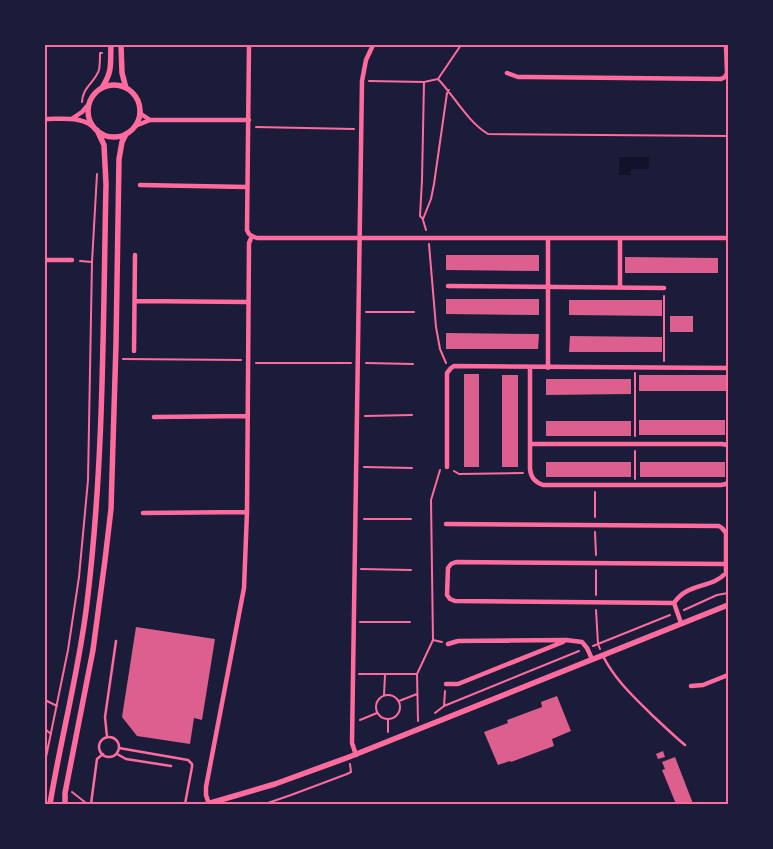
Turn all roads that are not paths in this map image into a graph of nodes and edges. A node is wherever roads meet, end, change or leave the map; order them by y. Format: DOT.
graph roads {
  1 [pos="110,45"];
  2 [pos="121,45"];
  3 [pos="249,45"];
  4 [pos="373,45"];
  5 [pos="726,45"];
  6 [pos="508,73"];
  7 [pos="102,88"];
  8 [pos="126,88"];
  9 [pos="89,104"];
  10 [pos="140,111"];
  11 [pos="45,119"];
  12 [pos="72,119"];
  13 [pos="150,120"];
  14 [pos="248,120"];
  15 [pos="136,126"];
  16 [pos="94,128"];
  17 [pos="126,134"];
  18 [pos="140,185"];
  19 [pos="247,186"];
  20 [pos="252,236"];
  21 [pos="359,238"];
  22 [pos="548,238"];
  23 [pos="620,238"];
  24 [pos="728,238"];
  25 [pos="135,255"];
  26 [pos="45,260"];
  27 [pos="72,260"];
  28 [pos="448,286"];
  29 [pos="548,286"];
  30 [pos="620,286"];
  31 [pos="664,288"];
  32 [pos="135,302"];
  33 [pos="248,302"];
  34 [pos="134,351"];
  35 [pos="530,368"];
  36 [pos="548,368"];
  37 [pos="728,368"];
  38 [pos="248,416"];
  39 [pos="154,417"];
  40 [pos="530,444"];
  41 [pos="728,446"];
  42 [pos="447,467"];
  43 [pos="728,482"];
  44 [pos="247,512"];
  45 [pos="143,513"];
  46 [pos="446,524"];
  47 [pos="726,564"];
  48 [pos="674,603"];
  49 [pos="728,604"];
  50 [pos="681,623"];
  51 [pos="566,640"];
  52 [pos="116,641"];
  53 [pos="448,644"];
  54 [pos="602,655"];
  55 [pos="592,659"];
  56 [pos="728,675"];
  57 [pos="446,684"];
  58 [pos="691,686"];
  59 [pos="107,737"];
  60 [pos="685,745"];
  61 [pos="120,748"];
  62 [pos="103,754"];
  63 [pos="117,754"];
  64 [pos="356,755"];
  65 [pos="171,766"];
  66 [pos="50,804"];
  67 [pos="64,804"];
  68 [pos="91,804"];
  69 [pos="185,804"];
  70 [pos="208,804"];
  1 -- 7 [label="street"];
  2 -- 8 [label="street"];
  3 -- 14 [label="street"];
  4 -- 21 [label="street"];
  5 -- 6 [label="street"];
  7 -- 8 [label="street"];
  7 -- 9 [label="street"];
  8 -- 10 [label="street"];
  9 -- 12 [label="street"];
  9 -- 16 [label="street"];
  10 -- 13 [label="street"];
  10 -- 15 [label="street"];
  11 -- 12 [label="street"];
  12 -- 16 [label="street"];
  13 -- 14 [label="street"];
  13 -- 15 [label="street"];
  14 -- 19 [label="street"];
  15 -- 17 [label="street"];
  16 -- 17 [label="street"];
  16 -- 66 [label="street"];
  17 -- 67 [label="street"];
  18 -- 19 [label="street"];
  19 -- 20 [label="street"];
  20 -- 21 [label="street"];
  20 -- 33 [label="street"];
  21 -- 22 [label="street"];
  21 -- 64 [label="street"];
  22 -- 23 [label="street"];
  22 -- 29 [label="street"];
  23 -- 24 [label="street"];
  23 -- 30 [label="street"];
  25 -- 32 [label="street"];
  26 -- 27 [label="street"];
  28 -- 29 [label="street"];
  29 -- 30 [label="street"];
  29 -- 36 [label="street"];
  30 -- 31 [label="street"];
  32 -- 33 [label="street"];
  32 -- 34 [label="street"];
  33 -- 38 [label="street"];
  35 -- 36 [label="street"];
  35 -- 40 [label="street"];
  35 -- 42 [label="street"];
  36 -- 37 [label="street"];
  38 -- 39 [label="street"];
  38 -- 44 [label="street"];
  40 -- 41 [label="street"];
  40 -- 43 [label="street"];
  44 -- 45 [label="street"];
  44 -- 70 [label="street"];
  46 -- 47 [label="street"];
  47 -- 48 [label="street"];
  47 -- 48 [label="street"];
  48 -- 50 [label="street"];
  49 -- 50 [label="street"];
  50 -- 54 [label="street"];
  51 -- 53 [label="street"];
  51 -- 55 [label="street"];
  51 -- 57 [label="street"];
  52 -- 59 [label="lane"];
  54 -- 55 [label="street"];
  54 -- 60 [label="lane"];
  55 -- 64 [label="street"];
  56 -- 58 [label="street"];
  59 -- 61 [label="lane"];
  59 -- 62 [label="lane"];
  61 -- 63 [label="lane"];
  61 -- 69 [label="lane"];
  62 -- 63 [label="lane"];
  62 -- 68 [label="lane"];
  63 -- 65 [label="lane"];
  64 -- 70 [label="street"];
}
